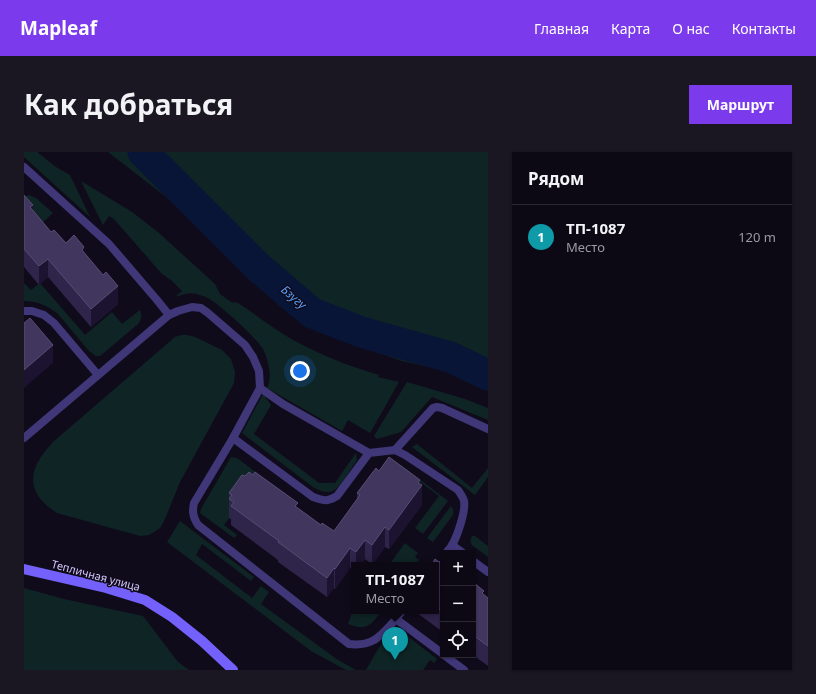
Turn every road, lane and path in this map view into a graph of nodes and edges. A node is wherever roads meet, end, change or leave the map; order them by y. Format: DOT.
graph roads {
  1 [pos="24,167"];
  2 [pos="24,311"];
  3 [pos="170,315"];
  4 [pos="98,375"];
  5 [pos="260,388"];
  6 [pos="488,428"];
  7 [pos="24,438"];
  8 [pos="233,438"];
  9 [pos="395,450"];
  10 [pos="369,453"];
  11 [pos="452,545"];
  12 [pos="448,550"];
  13 [pos="459,550"];
  14 [pos="476,563"];
  15 [pos="24,569"];
  16 [pos="488,572"];
  17 [pos="400,614"];
  18 [pos="396,619"];
  19 [pos="440,653"];
  20 [pos="447,658"];
  21 [pos="233,670"];
  22 [pos="464,670"];
  1 -- 3 [label="lane"];
  2 -- 4 [label="lane"];
  3 -- 4 [label="lane"];
  3 -- 5 [label="lane"];
  4 -- 7 [label="lane"];
  5 -- 8 [label="lane"];
  5 -- 10 [label="lane"];
  6 -- 9 [label="lane"];
  8 -- 10 [label="lane"];
  8 -- 18 [label="lane"];
  9 -- 10 [label="lane"];
  9 -- 11 [label="lane"];
  11 -- 12 [label="lane"];
  11 -- 13 [label="lane"];
  14 -- 16 [label="lane"];
  15 -- 21 [label="street, Тепличная улица"];
  17 -- 18 [label="lane"];
  18 -- 19 [label="lane"];
  20 -- 22 [label="lane"];
}
